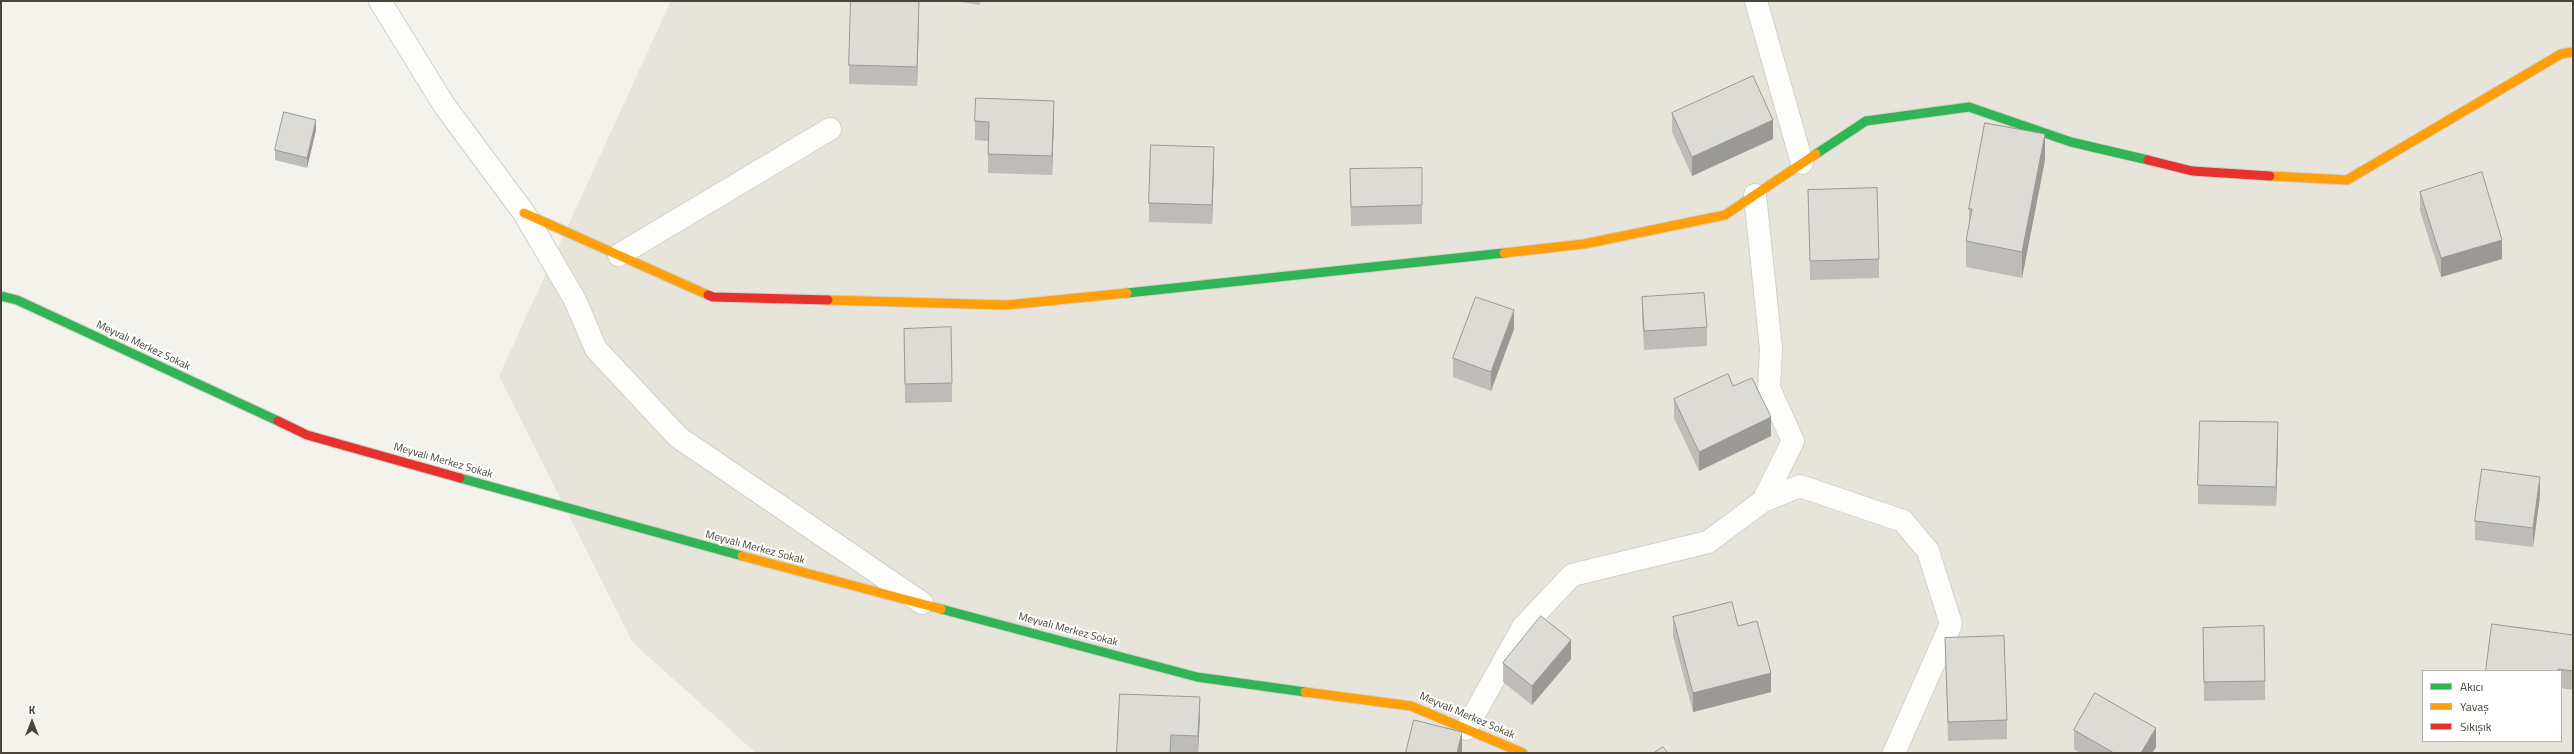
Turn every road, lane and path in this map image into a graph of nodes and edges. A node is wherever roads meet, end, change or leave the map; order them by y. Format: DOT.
graph roads {
  1 [pos="380,1"];
  2 [pos="1756,1"];
  3 [pos="2573,52"];
  4 [pos="830,129"];
  5 [pos="1802,163"];
  6 [pos="1755,195"];
  7 [pos="524,213"];
  8 [pos="619,255"];
  9 [pos="1,296"];
  10 [pos="1763,501"];
  11 [pos="924,604"];
  12 [pos="1466,729"];
  13 [pos="1523,753"];
  14 [pos="1894,753"];
  1 -- 7 [label="street"];
  2 -- 5 [label="street"];
  3 -- 5 [label="street"];
  4 -- 8 [label="street"];
  5 -- 6 [label="street"];
  6 -- 8 [label="street"];
  6 -- 10 [label="street"];
  7 -- 8 [label="street"];
  7 -- 11 [label="street"];
  9 -- 11 [label="street, Meyvalı Merkez Sokak"];
  10 -- 12 [label="street"];
  10 -- 14 [label="street"];
  11 -- 12 [label="street, Meyvalı Merkez Sokak"];
  12 -- 13 [label="street, Meyvalı Merkez Sokak"];
}
